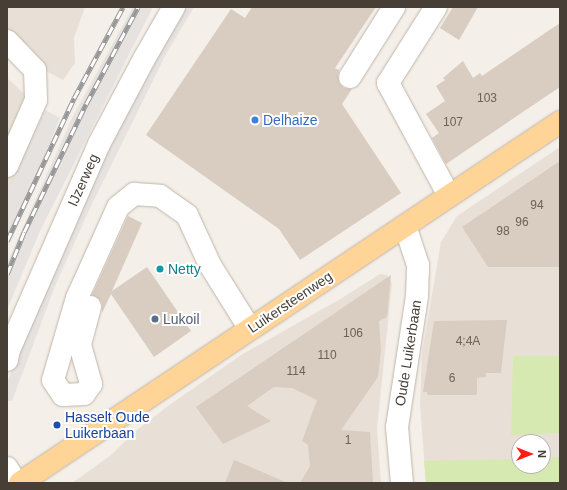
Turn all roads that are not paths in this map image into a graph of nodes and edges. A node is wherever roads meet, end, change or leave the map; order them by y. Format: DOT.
graph roads {
  1 [pos="174,7"];
  2 [pos="394,7"];
  3 [pos="436,7"];
  4 [pos="7,41"];
  5 [pos="350,77"];
  6 [pos="560,122"];
  7 [pos="7,166"];
  8 [pos="449,196"];
  9 [pos="404,226"];
  10 [pos="90,307"];
  11 [pos="250,329"];
  12 [pos="7,360"];
  13 [pos="7,468"];
  14 [pos="16,483"];
  15 [pos="20,483"];
  16 [pos="402,483"];
  1 -- 12 [label="street, IJzerweg"];
  2 -- 5 [label="street"];
  3 -- 8 [label="street"];
  4 -- 7 [label="street"];
  6 -- 8 [label="main road, Luikersteenweg"];
  8 -- 9 [label="main road, Luikersteenweg"];
  9 -- 11 [label="main road, Luikersteenweg"];
  9 -- 16 [label="street, Oude Luikerbaan"];
  10 -- 11 [label="street"];
  11 -- 15 [label="main road, Luikersteenweg"];
  13 -- 14 [label="street"];
}
